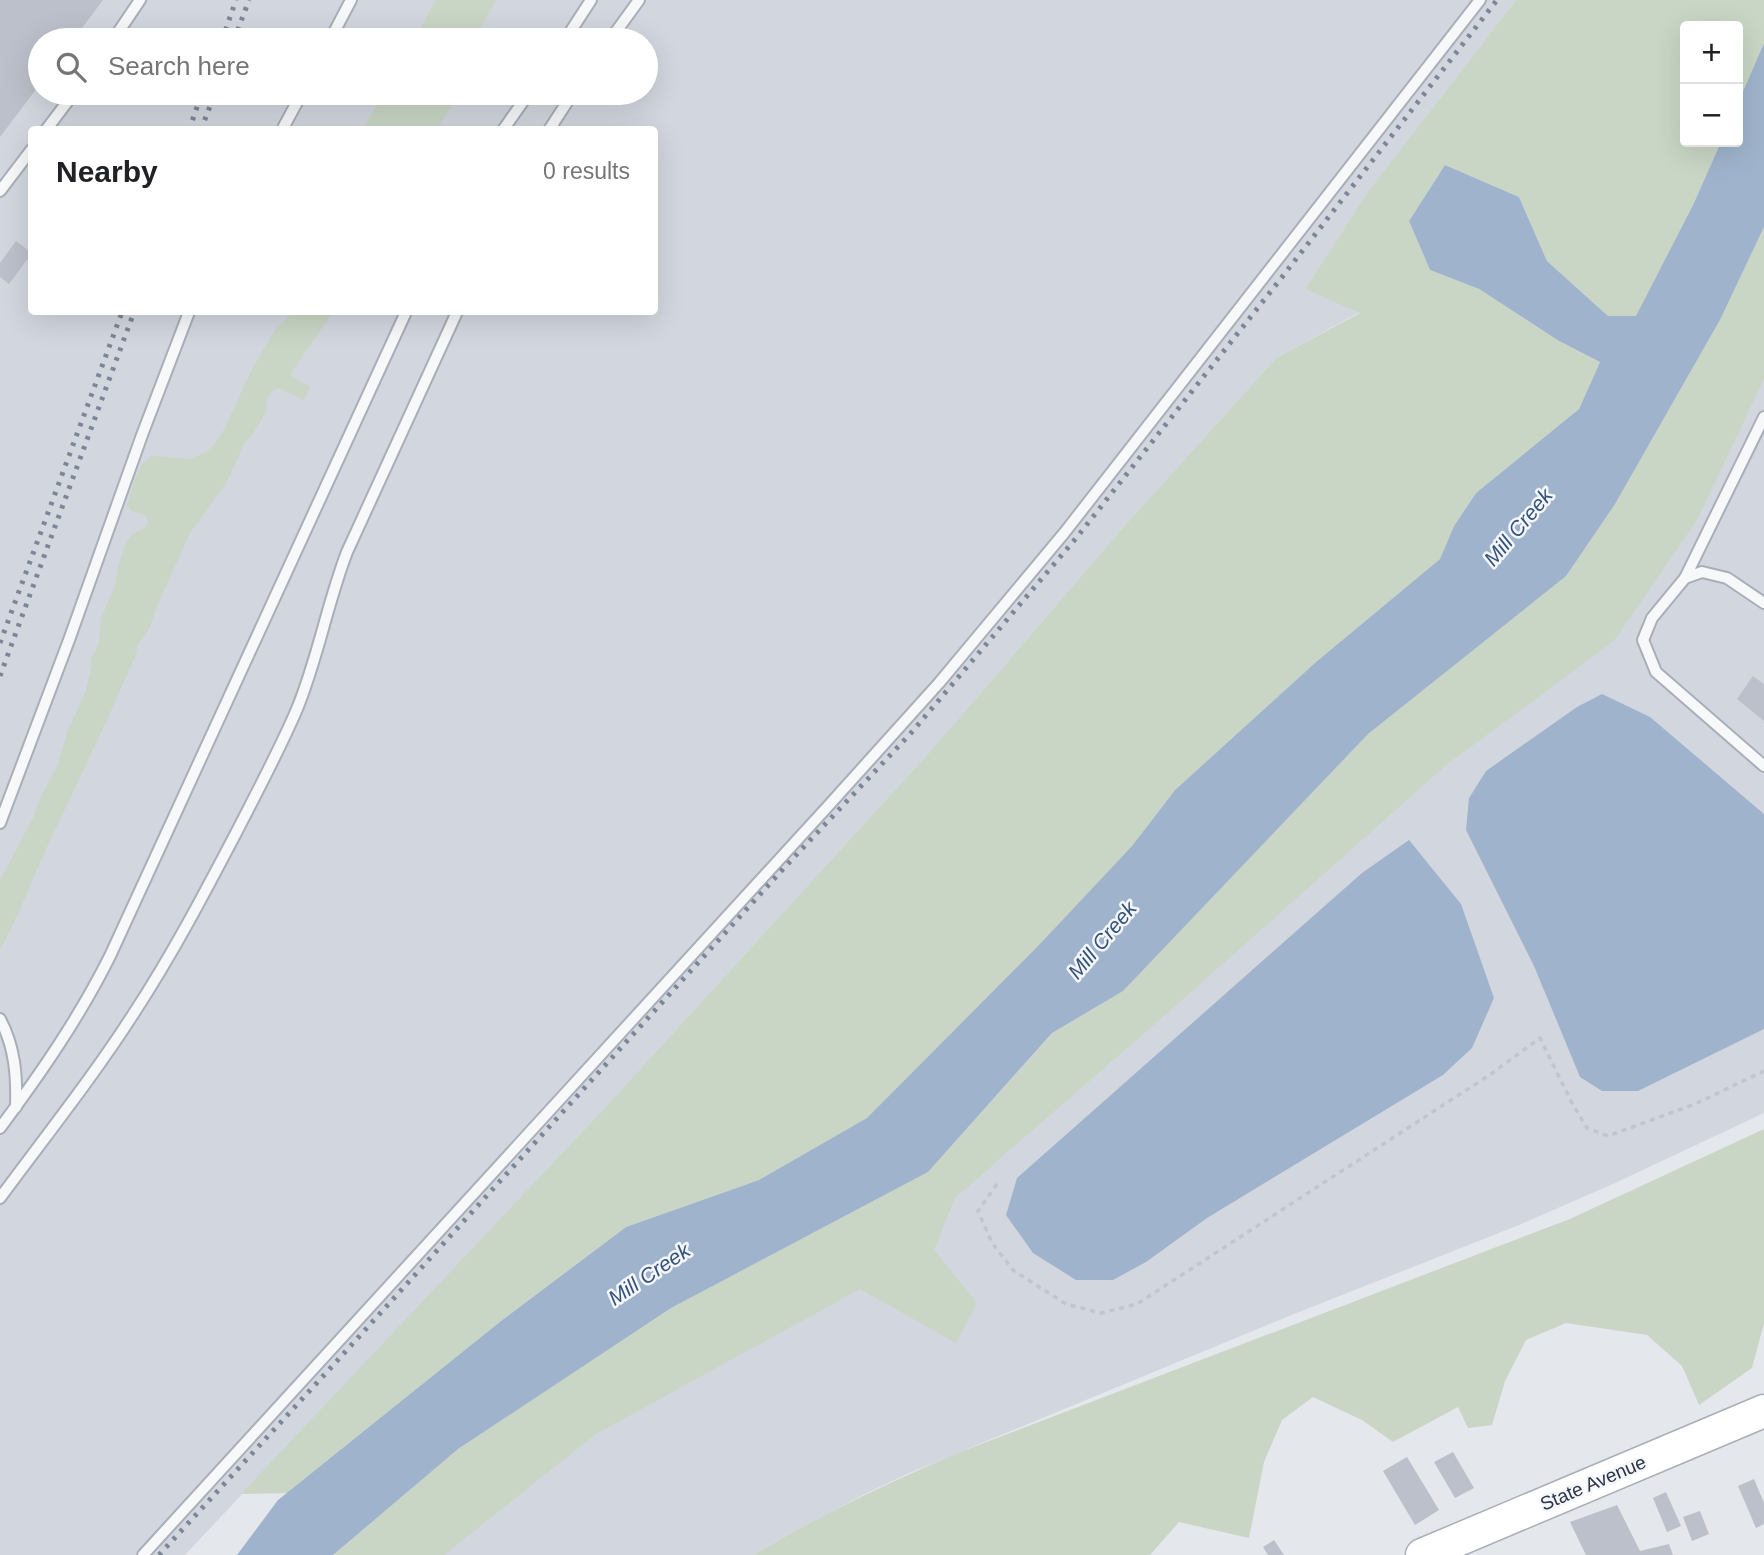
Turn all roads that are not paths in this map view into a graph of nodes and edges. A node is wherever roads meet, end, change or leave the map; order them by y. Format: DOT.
graph roads {
  1 [pos="140,0"];
  2 [pos="351,0"];
  3 [pos="591,0"];
  4 [pos="639,0"];
  5 [pos="1480,0"];
  6 [pos="122,28"];
  7 [pos="336,28"];
  8 [pos="573,28"];
  9 [pos="619,28"];
  10 [pos="65,105"];
  11 [pos="296,105"];
  12 [pos="521,105"];
  13 [pos="565,105"];
  14 [pos="49,126"];
  15 [pos="284,126"];
  16 [pos="506,126"];
  17 [pos="552,126"];
  18 [pos="28,154"];
  19 [pos="0,191"];
  20 [pos="187,315"];
  21 [pos="405,315"];
  22 [pos="456,315"];
  23 [pos="1764,417"];
  24 [pos="1685,578"];
  25 [pos="1764,603"];
  26 [pos="1764,765"];
  27 [pos="0,823"];
  28 [pos="0,1019"];
  29 [pos="16,1107"];
  30 [pos="0,1128"];
  31 [pos="0,1198"];
  32 [pos="1764,1411"];
  33 [pos="143,1555"];
  34 [pos="1422,1555"];
  1 -- 6 [label="lane"];
  2 -- 7 [label="lane"];
  3 -- 8 [label="lane"];
  4 -- 9 [label="lane"];
  5 -- 33 [label="lane"];
  10 -- 14 [label="lane"];
  11 -- 15 [label="lane"];
  12 -- 16 [label="lane"];
  13 -- 17 [label="lane"];
  18 -- 19 [label="lane"];
  20 -- 27 [label="lane"];
  21 -- 29 [label="lane"];
  22 -- 31 [label="lane"];
  23 -- 24 [label="lane"];
  24 -- 25 [label="lane"];
  24 -- 26 [label="lane"];
  28 -- 29 [label="lane"];
  29 -- 30 [label="lane"];
  32 -- 34 [label="main road, State Avenue"];
}
